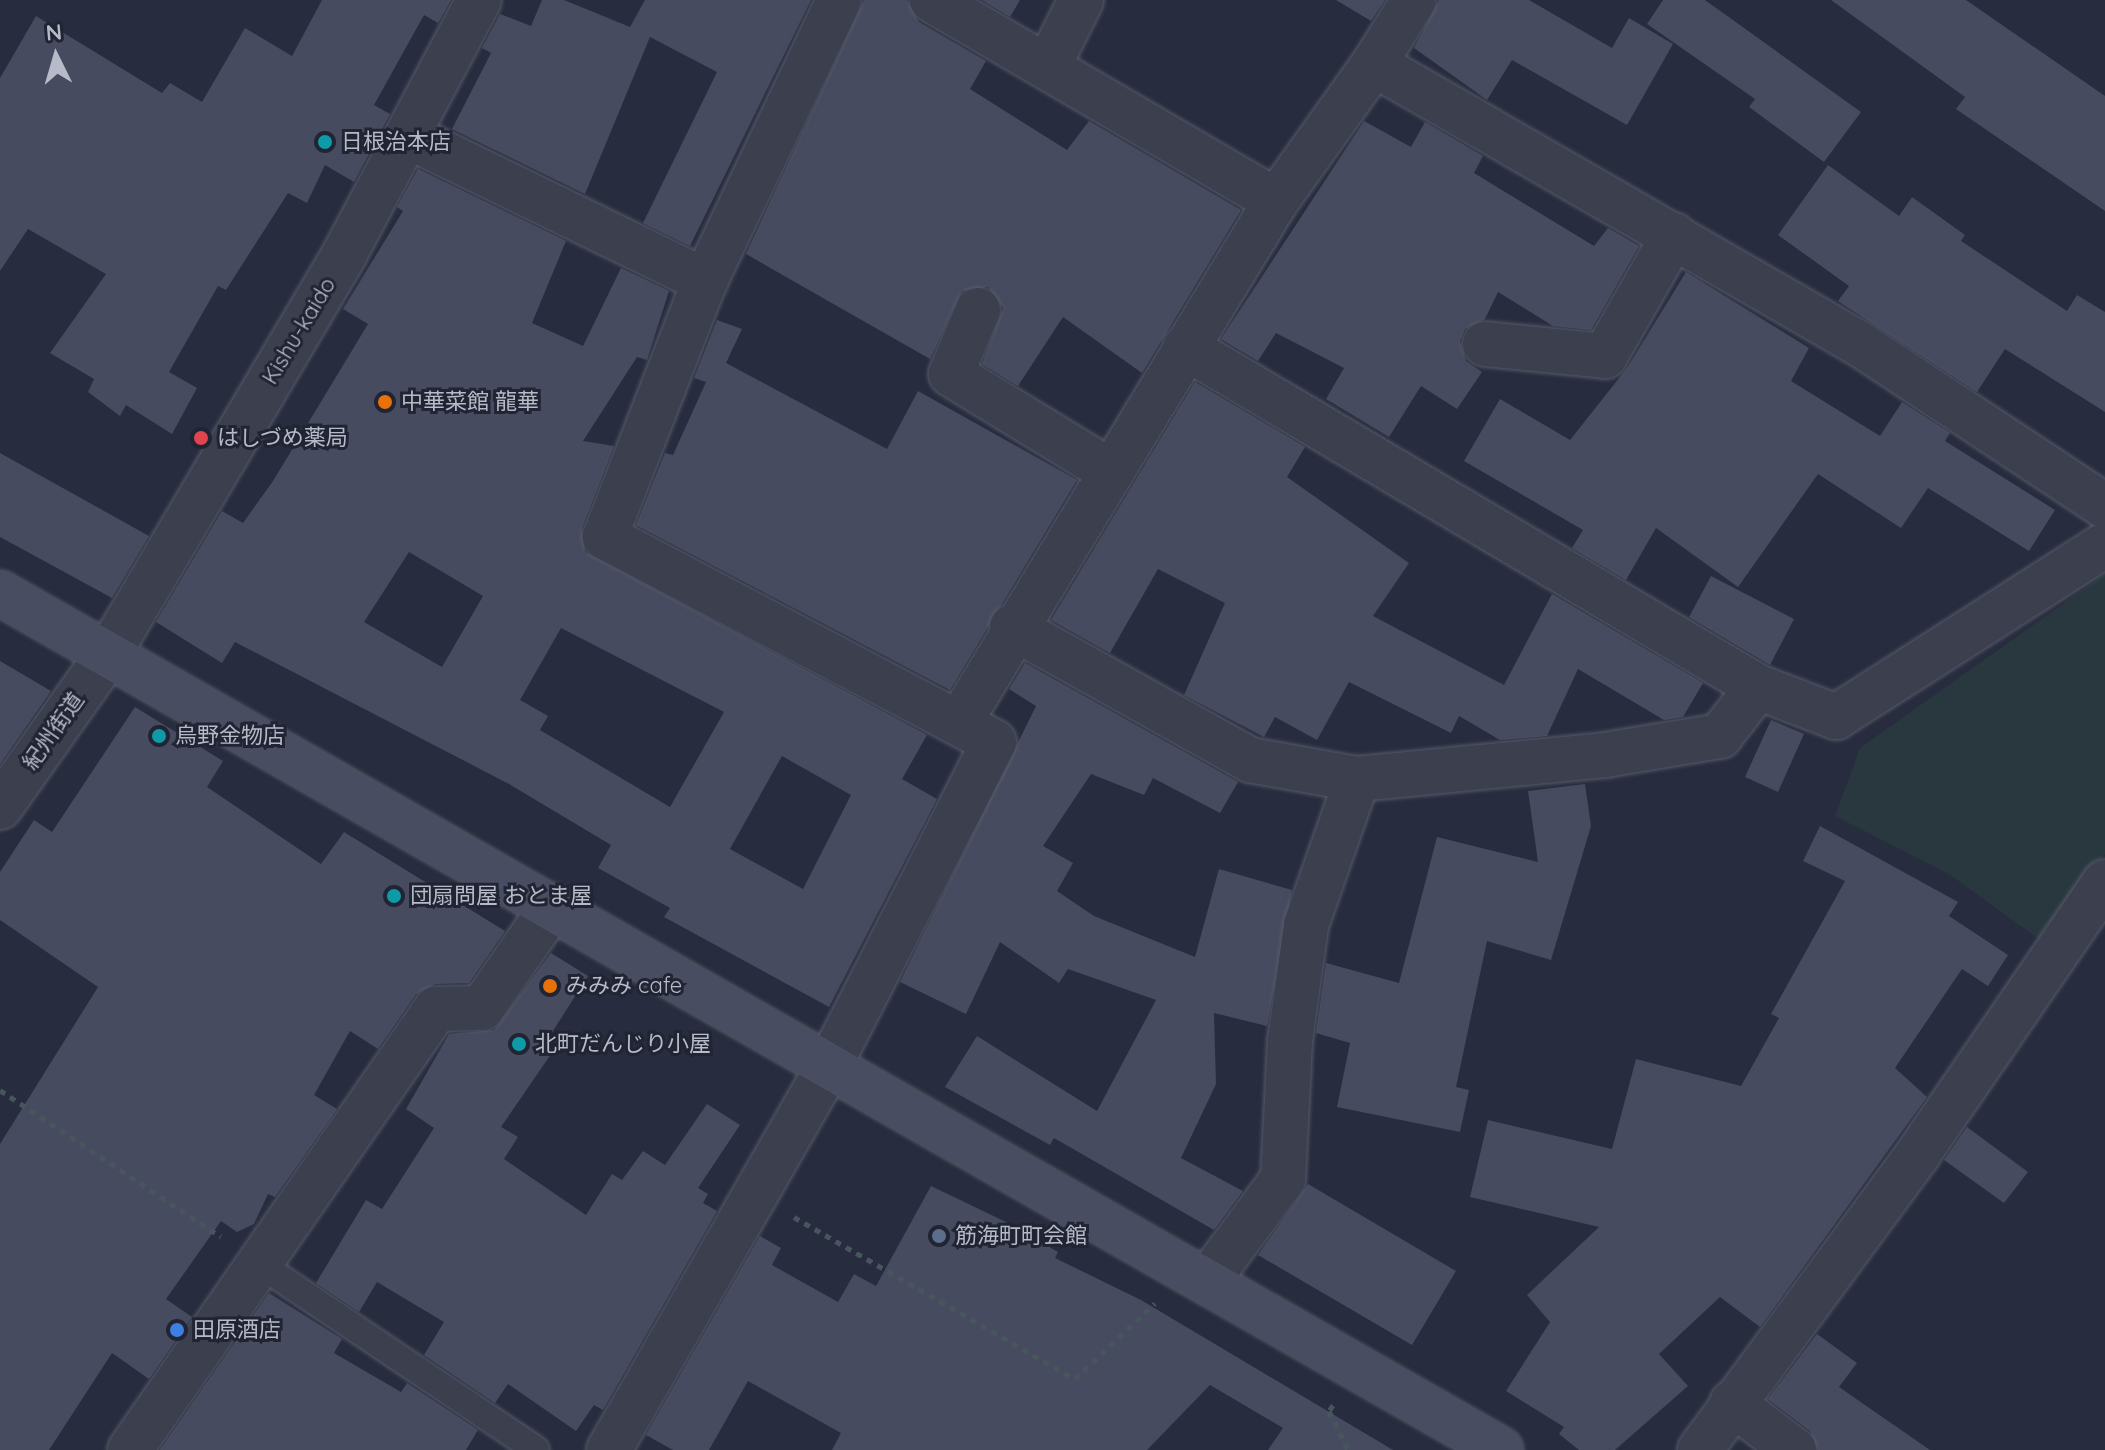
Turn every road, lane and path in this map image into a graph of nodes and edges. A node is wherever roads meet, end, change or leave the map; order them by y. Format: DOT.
graph roads {
  1 [pos="479,0"];
  2 [pos="839,0"];
  3 [pos="932,0"];
  4 [pos="1081,0"];
  5 [pos="1414,0"];
  6 [pos="1374,64"];
  7 [pos="1048,66"];
  8 [pos="408,136"];
  9 [pos="1276,201"];
  10 [pos="1674,235"];
  11 [pos="705,281"];
  12 [pos="978,310"];
  13 [pos="1485,344"];
  14 [pos="1185,347"];
  15 [pos="1110,471"];
  16 [pos="2105,506"];
  17 [pos="2105,545"];
  18 [pos="0,593"];
  19 [pos="1012,627"];
  20 [pos="107,656"];
  21 [pos="1758,687"];
  22 [pos="959,723"];
  23 [pos="1357,779"];
  24 [pos="0,807"];
  25 [pos="2105,882"];
  26 [pos="553,906"];
  27 [pos="830,1064"];
  28 [pos="0,1090"];
  29 [pos="755,1195"];
  30 [pos="261,1265"];
  31 [pos="1200,1274"];
  32 [pos="1732,1403"];
  33 [pos="617,1448"];
  34 [pos="130,1450"];
  35 [pos="536,1450"];
  36 [pos="1501,1450"];
  37 [pos="1700,1450"];
  38 [pos="1794,1450"];
  1 -- 8 [label="street, Kishu-kaido"];
  2 -- 11 [label="street"];
  3 -- 7 [label="street"];
  4 -- 7 [label="street"];
  5 -- 6 [label="street"];
  6 -- 9 [label="street"];
  6 -- 10 [label="street"];
  7 -- 9 [label="street"];
  8 -- 11 [label="street"];
  8 -- 20 [label="street, Kishu-kaido"];
  9 -- 14 [label="street"];
  10 -- 13 [label="street"];
  10 -- 16 [label="street"];
  11 -- 22 [label="street"];
  12 -- 15 [label="street"];
  14 -- 15 [label="street"];
  14 -- 21 [label="street"];
  15 -- 19 [label="street"];
  17 -- 21 [label="street"];
  18 -- 20 [label="street"];
  19 -- 22 [label="street"];
  19 -- 23 [label="street"];
  20 -- 24 [label="street, 紀州街道"];
  20 -- 26 [label="street"];
  21 -- 23 [label="street"];
  22 -- 27 [label="street"];
  23 -- 31 [label="street"];
  25 -- 32 [label="street"];
  26 -- 27 [label="street"];
  26 -- 30 [label="street"];
  27 -- 29 [label="street"];
  27 -- 31 [label="street"];
  28 -- 30 [label="path"];
  29 -- 31 [label="path"];
  29 -- 33 [label="street"];
  30 -- 34 [label="street"];
  30 -- 35 [label="lane"];
  31 -- 36 [label="street"];
  32 -- 37 [label="street"];
  32 -- 38 [label="street"];
}
